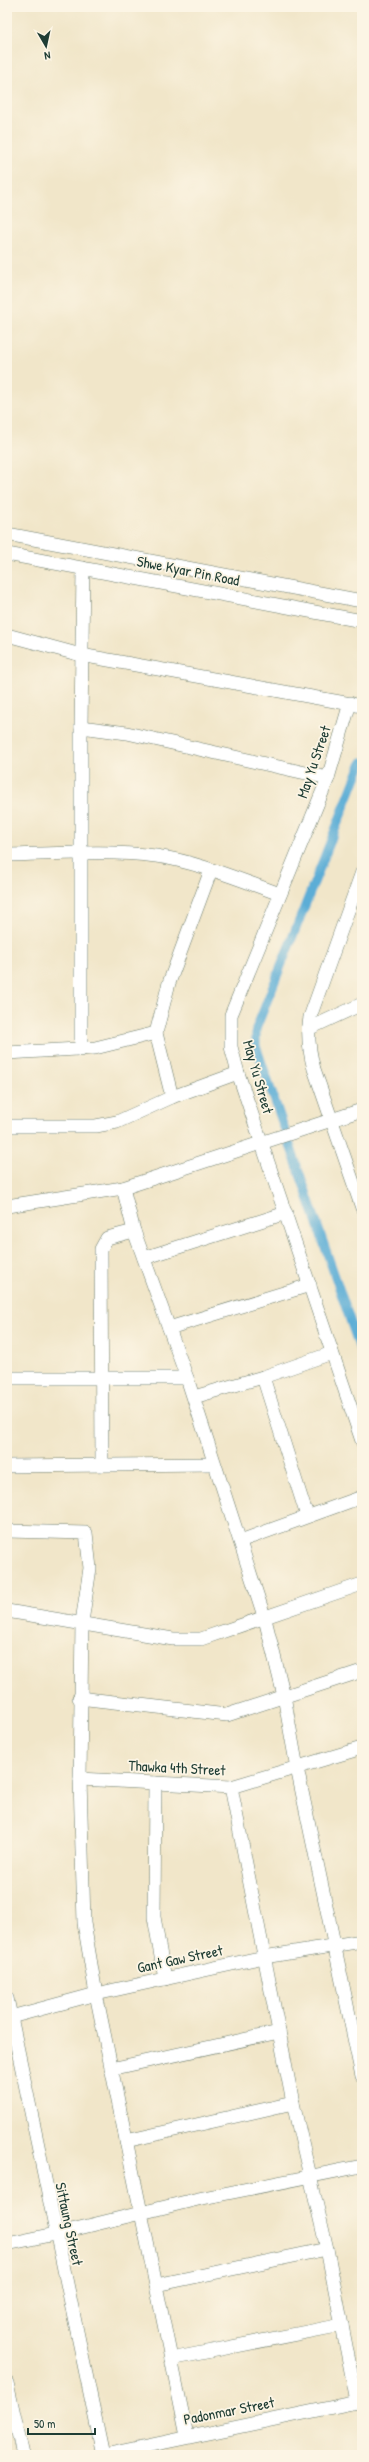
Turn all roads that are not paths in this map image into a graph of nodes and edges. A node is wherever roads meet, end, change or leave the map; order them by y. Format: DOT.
graph roads {
  1 [pos="7,534"];
  2 [pos="7,554"];
  3 [pos="84,568"];
  4 [pos="362,601"];
  5 [pos="362,621"];
  6 [pos="7,635"];
  7 [pos="81,655"];
  8 [pos="356,704"];
  9 [pos="81,727"];
  10 [pos="328,778"];
  11 [pos="82,853"];
  12 [pos="7,855"];
  13 [pos="211,870"];
  14 [pos="362,872"];
  15 [pos="280,894"];
  16 [pos="362,1004"];
  17 [pos="308,1029"];
  18 [pos="156,1033"];
  19 [pos="81,1050"];
  20 [pos="7,1053"];
  21 [pos="238,1073"];
  22 [pos="172,1097"];
  23 [pos="362,1110"];
  24 [pos="331,1121"];
  25 [pos="7,1126"];
  26 [pos="261,1143"];
  27 [pos="123,1188"];
  28 [pos="359,1189"];
  29 [pos="7,1206"];
  30 [pos="362,1208"];
  31 [pos="286,1213"];
  32 [pos="134,1231"];
  33 [pos="144,1258"];
  34 [pos="310,1285"];
  35 [pos="169,1328"];
  36 [pos="332,1353"];
  37 [pos="263,1377"];
  38 [pos="7,1378"];
  39 [pos="101,1378"];
  40 [pos="187,1378"];
  41 [pos="194,1397"];
  42 [pos="362,1441"];
  43 [pos="214,1464"];
  44 [pos="102,1465"];
  45 [pos="7,1466"];
  46 [pos="362,1497"];
  47 [pos="307,1516"];
  48 [pos="7,1531"];
  49 [pos="240,1541"];
  50 [pos="362,1584"];
  51 [pos="7,1611"];
  52 [pos="265,1619"];
  53 [pos="82,1622"];
  54 [pos="362,1671"];
  55 [pos="284,1696"];
  56 [pos="80,1698"];
  57 [pos="362,1748"];
  58 [pos="297,1768"];
  59 [pos="80,1779"];
  60 [pos="155,1783"];
  61 [pos="231,1787"];
  62 [pos="362,1941"];
  63 [pos="333,1946"];
  64 [pos="264,1957"];
  65 [pos="165,1979"];
  66 [pos="96,1994"];
  67 [pos="7,1998"];
  68 [pos="9,2017"];
  69 [pos="279,2032"];
  70 [pos="111,2069"];
  71 [pos="362,2076"];
  72 [pos="293,2103"];
  73 [pos="126,2141"];
  74 [pos="362,2166"];
  75 [pos="311,2176"];
  76 [pos="141,2214"];
  77 [pos="55,2234"];
  78 [pos="7,2244"];
  79 [pos="327,2249"];
  80 [pos="156,2286"];
  81 [pos="342,2325"];
  82 [pos="171,2359"];
  83 [pos="8,2389"];
  84 [pos="359,2401"];
  85 [pos="187,2436"];
  86 [pos="23,2455"];
  87 [pos="103,2455"];
  1 -- 4 [label="street, Shwe Kyar Pin Road"];
  2 -- 3 [label="street, Shwe Kyar Pin Road"];
  3 -- 5 [label="street, Shwe Kyar Pin Road"];
  3 -- 7 [label="street"];
  6 -- 7 [label="street"];
  7 -- 8 [label="street"];
  7 -- 9 [label="street"];
  8 -- 10 [label="street, May Yu Street"];
  9 -- 10 [label="street"];
  9 -- 11 [label="street"];
  10 -- 15 [label="street, May Yu Street"];
  11 -- 12 [label="street"];
  11 -- 13 [label="street"];
  11 -- 19 [label="street"];
  13 -- 15 [label="street"];
  13 -- 18 [label="street"];
  14 -- 17 [label="street"];
  15 -- 21 [label="street, May Yu Street"];
  16 -- 17 [label="street"];
  17 -- 24 [label="street"];
  18 -- 19 [label="street"];
  18 -- 22 [label="street"];
  19 -- 20 [label="street"];
  21 -- 22 [label="street"];
  21 -- 26 [label="street, May Yu Street"];
  22 -- 25 [label="street"];
  23 -- 24 [label="street"];
  24 -- 26 [label="street"];
  24 -- 28 [label="street"];
  26 -- 27 [label="street"];
  26 -- 31 [label="street, May Yu Street"];
  27 -- 29 [label="street"];
  27 -- 32 [label="street"];
  28 -- 30 [label="street"];
  31 -- 33 [label="street"];
  31 -- 34 [label="street, May Yu Street"];
  32 -- 33 [label="street"];
  32 -- 39 [label="street"];
  33 -- 35 [label="street"];
  34 -- 35 [label="street"];
  34 -- 36 [label="street, May Yu Street"];
  35 -- 40 [label="street"];
  36 -- 37 [label="street"];
  36 -- 42 [label="street, May Yu Street"];
  37 -- 41 [label="street"];
  37 -- 47 [label="street"];
  38 -- 39 [label="street"];
  39 -- 40 [label="street"];
  39 -- 44 [label="street"];
  40 -- 41 [label="street"];
  41 -- 43 [label="street"];
  43 -- 44 [label="street"];
  43 -- 49 [label="street"];
  44 -- 45 [label="street"];
  46 -- 47 [label="street"];
  47 -- 49 [label="street"];
  48 -- 53 [label="street"];
  49 -- 52 [label="street"];
  50 -- 52 [label="street"];
  51 -- 53 [label="street"];
  52 -- 53 [label="street"];
  52 -- 55 [label="street"];
  53 -- 56 [label="street"];
  54 -- 55 [label="street"];
  55 -- 56 [label="street"];
  55 -- 58 [label="street"];
  56 -- 59 [label="street"];
  57 -- 58 [label="street, Thawka 4th Street"];
  58 -- 61 [label="street, Thawka 4th Street"];
  58 -- 63 [label="street"];
  59 -- 60 [label="street, Thawka 4th Street"];
  59 -- 66 [label="street"];
  60 -- 61 [label="street, Thawka 4th Street"];
  60 -- 65 [label="street"];
  61 -- 64 [label="street"];
  62 -- 63 [label="street, Gant Gaw Street"];
  63 -- 64 [label="street, Gant Gaw Street"];
  63 -- 71 [label="street"];
  64 -- 65 [label="street, Gant Gaw Street"];
  64 -- 69 [label="street"];
  65 -- 66 [label="street, Gant Gaw Street"];
  66 -- 68 [label="street, Gant Gaw Street"];
  66 -- 70 [label="street"];
  67 -- 68 [label="street, Sittaung Street"];
  68 -- 77 [label="street, Sittaung Street"];
  69 -- 70 [label="street"];
  69 -- 72 [label="street"];
  70 -- 73 [label="street"];
  72 -- 73 [label="street"];
  72 -- 75 [label="street"];
  73 -- 76 [label="street"];
  74 -- 75 [label="street"];
  75 -- 76 [label="street"];
  75 -- 79 [label="street"];
  76 -- 77 [label="street"];
  76 -- 80 [label="street"];
  77 -- 78 [label="street"];
  77 -- 87 [label="street, Sittaung Street"];
  79 -- 80 [label="street"];
  79 -- 81 [label="street"];
  80 -- 82 [label="street"];
  81 -- 82 [label="street"];
  81 -- 84 [label="street"];
  82 -- 85 [label="street"];
  83 -- 86 [label="street"];
  84 -- 85 [label="street, Padonmar Street"];
  85 -- 87 [label="street, Padonmar Street"];
}
